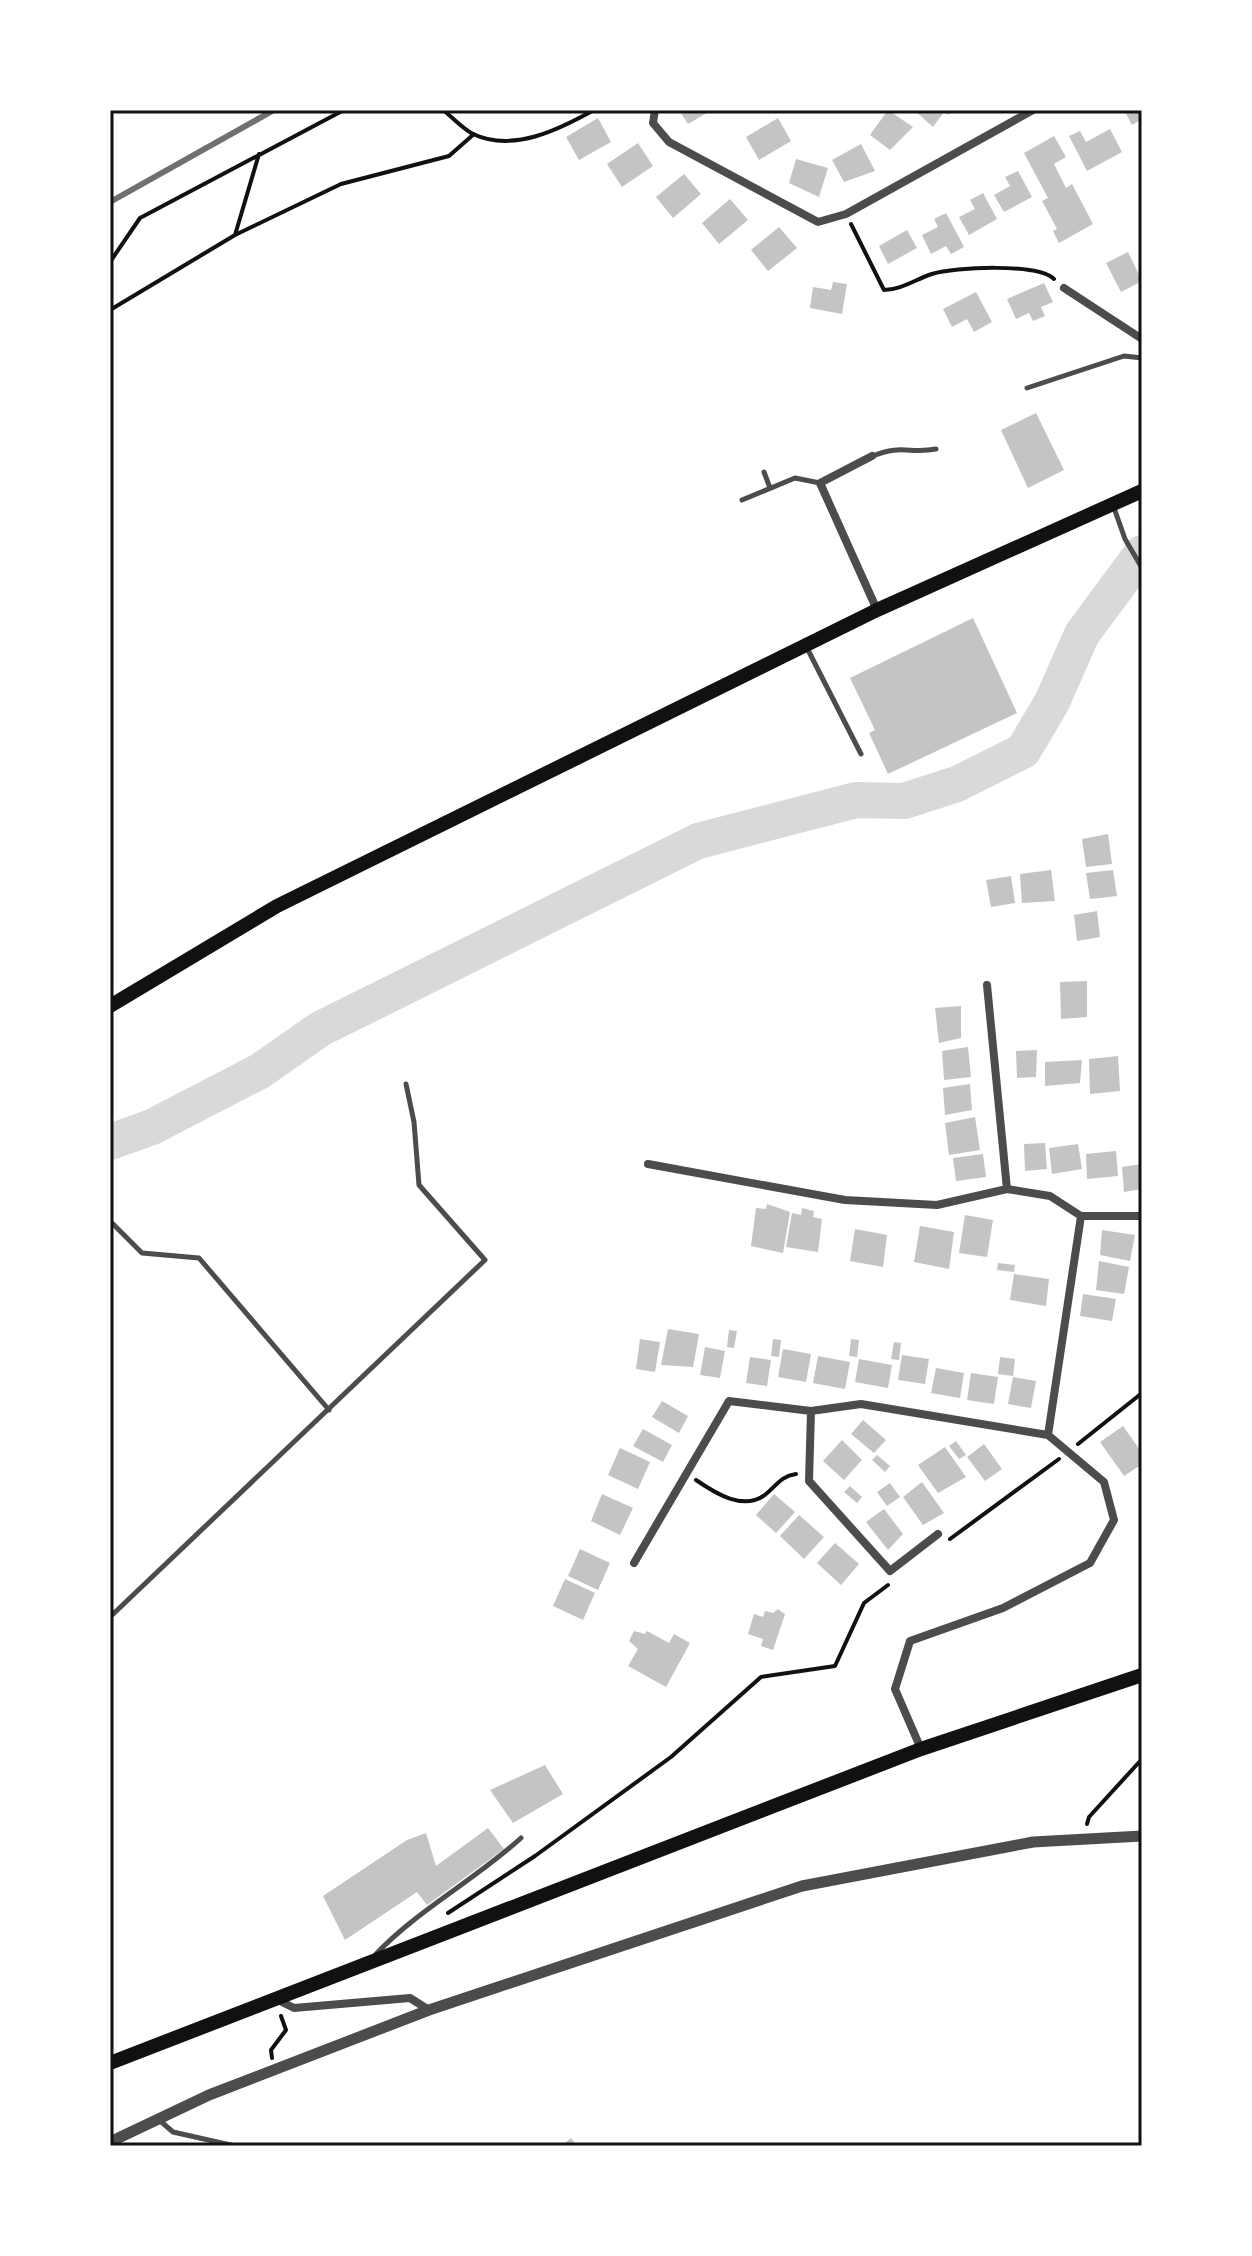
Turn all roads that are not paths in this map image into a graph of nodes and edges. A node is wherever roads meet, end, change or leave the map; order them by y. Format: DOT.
graph roads {
  1 [pos="655,110"];
  2 [pos="1033,110"];
  3 [pos="1064,288"];
  4 [pos="1142,339"];
  5 [pos="1142,358"];
  6 [pos="1027,388"];
  7 [pos="936,449"];
  8 [pos="872,456"];
  9 [pos="764,472"];
  10 [pos="820,483"];
  11 [pos="770,488"];
  12 [pos="1142,491"];
  13 [pos="742,500"];
  14 [pos="1112,502"];
  15 [pos="1142,568"];
  16 [pos="877,610"];
  17 [pos="806,645"];
  18 [pos="861,754"];
  19 [pos="987,985"];
  20 [pos="110,1006"];
  21 [pos="406,1084"];
  22 [pos="648,1164"];
  23 [pos="1007,1189"];
  24 [pos="1081,1216"];
  25 [pos="1142,1216"];
  26 [pos="110,1221"];
  27 [pos="329,1410"];
  28 [pos="811,1411"];
  29 [pos="1048,1435"];
  30 [pos="938,1534"];
  31 [pos="634,1563"];
  32 [pos="110,1617"];
  33 [pos="1142,1675"];
  34 [pos="921,1749"];
  35 [pos="1142,1836"];
  36 [pos="521,1838"];
  37 [pos="370,1961"];
  38 [pos="276,1999"];
  39 [pos="429,2010"];
  40 [pos="110,2063"];
  41 [pos="157,2119"];
  42 [pos="110,2142"];
  43 [pos="235,2146"];
  1 -- 2 [label="street"];
  3 -- 4 [label="street"];
  5 -- 6 [label="lane"];
  7 -- 8 [label="lane"];
  8 -- 10 [label="street"];
  9 -- 11 [label="lane"];
  10 -- 11 [label="lane"];
  10 -- 16 [label="street"];
  11 -- 13 [label="lane"];
  12 -- 14 [label="main road"];
  14 -- 15 [label="lane"];
  14 -- 16 [label="main road"];
  16 -- 17 [label="main road"];
  17 -- 18 [label="lane"];
  17 -- 20 [label="main road"];
  19 -- 23 [label="street"];
  21 -- 27 [label="lane"];
  22 -- 23 [label="street"];
  23 -- 24 [label="street"];
  24 -- 25 [label="street"];
  24 -- 29 [label="street"];
  26 -- 27 [label="lane"];
  27 -- 32 [label="lane"];
  28 -- 29 [label="street"];
  28 -- 30 [label="street"];
  28 -- 31 [label="street"];
  29 -- 34 [label="street"];
  33 -- 34 [label="main road"];
  34 -- 37 [label="main road"];
  35 -- 39 [label="street"];
  36 -- 37 [label="lane"];
  37 -- 38 [label="main road"];
  38 -- 39 [label="street"];
  38 -- 40 [label="main road"];
  39 -- 41 [label="street"];
  41 -- 42 [label="street"];
  41 -- 43 [label="lane"];
}
